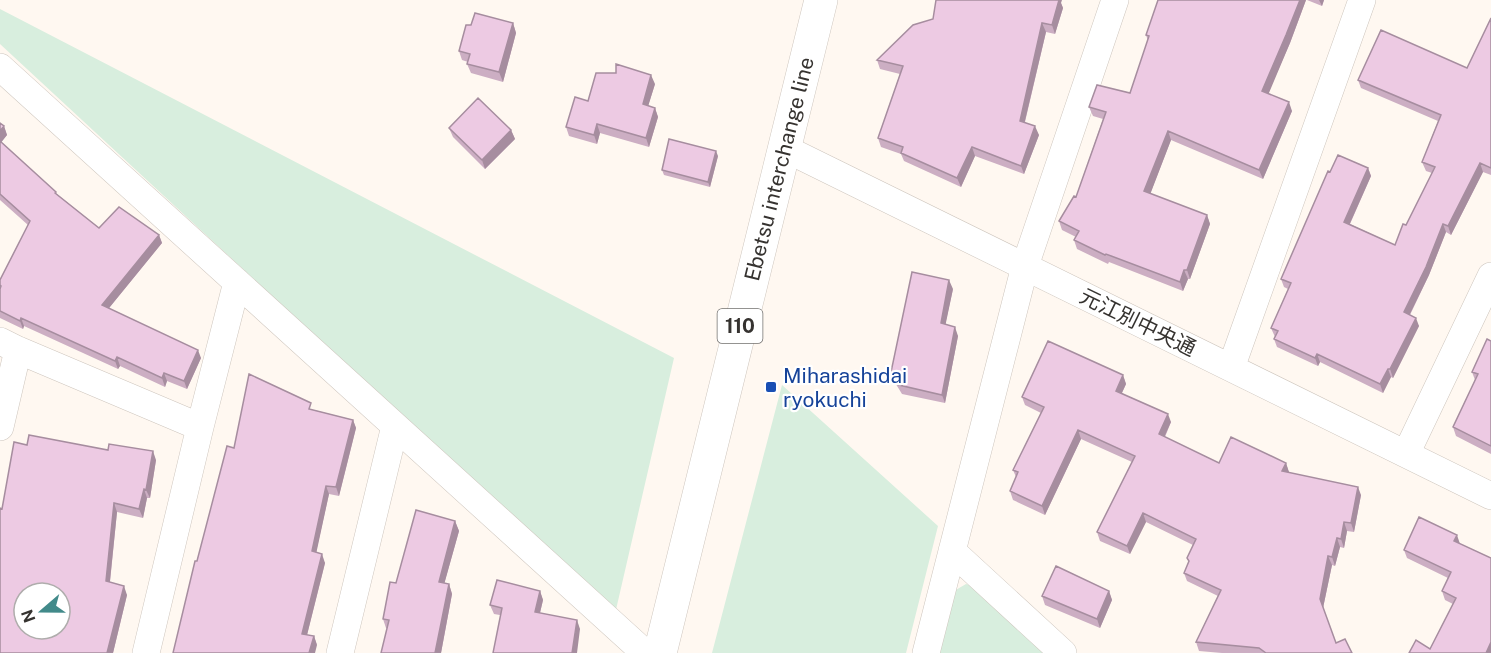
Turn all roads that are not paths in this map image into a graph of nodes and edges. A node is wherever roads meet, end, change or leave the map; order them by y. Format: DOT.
graph roads {
  1 [pos="821,0"];
  2 [pos="1115,0"];
  3 [pos="1362,0"];
  4 [pos="0,67"];
  5 [pos="784,148"];
  6 [pos="1025,266"];
  7 [pos="1491,276"];
  8 [pos="237,282"];
  9 [pos="9,346"];
  10 [pos="1231,368"];
  11 [pos="395,426"];
  12 [pos="0,427"];
  13 [pos="200,427"];
  14 [pos="1406,454"];
  15 [pos="1491,496"];
  16 [pos="952,551"];
  17 [pos="146,653"];
  18 [pos="340,653"];
  19 [pos="645,653"];
  20 [pos="660,653"];
  21 [pos="926,653"];
  22 [pos="1063,653"];
  1 -- 5 [label="main road, Ebetsu interchange line / 110"];
  2 -- 6 [label="street"];
  3 -- 10 [label="street"];
  4 -- 8 [label="street"];
  5 -- 6 [label="street, 元江別中央通"];
  5 -- 20 [label="main road, Ebetsu interchange line / 110"];
  6 -- 10 [label="street, 元江別中央通"];
  6 -- 16 [label="street"];
  7 -- 14 [label="street"];
  8 -- 11 [label="street"];
  8 -- 13 [label="street"];
  9 -- 12 [label="street"];
  9 -- 13 [label="street"];
  10 -- 14 [label="street, 元江別中央通"];
  11 -- 18 [label="street"];
  11 -- 19 [label="street"];
  13 -- 17 [label="street"];
  14 -- 15 [label="street, 元江別中央通"];
  16 -- 21 [label="street"];
  16 -- 22 [label="street"];
}
